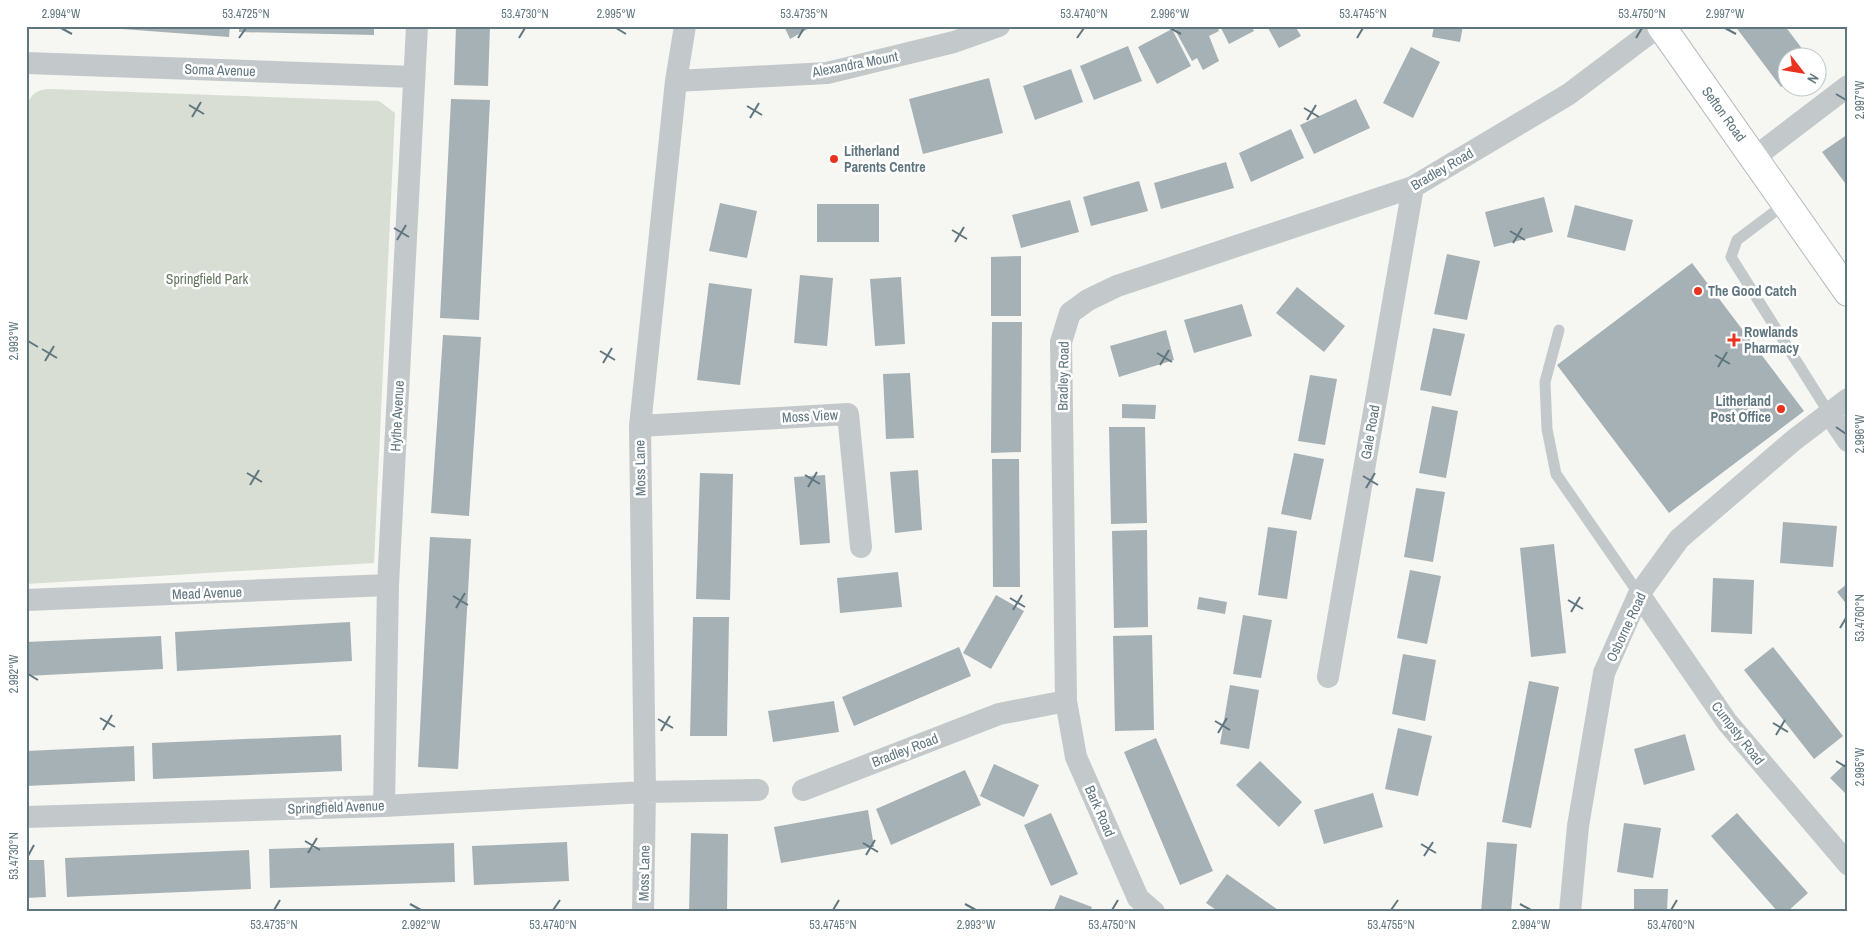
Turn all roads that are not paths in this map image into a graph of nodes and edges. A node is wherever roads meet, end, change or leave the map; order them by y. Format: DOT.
graph roads {
  1 [pos="417,26"];
  2 [pos="685,26"];
  3 [pos="999,26"];
  4 [pos="1660,26"];
  5 [pos="26,63"];
  6 [pos="414,77"];
  7 [pos="676,81"];
  8 [pos="1848,86"];
  9 [pos="1755,157"];
  10 [pos="1413,188"];
  11 [pos="1786,203"];
  12 [pos="1848,292"];
  13 [pos="1559,330"];
  14 [pos="1848,399"];
  15 [pos="1829,413"];
  16 [pos="640,426"];
  17 [pos="1848,442"];
  18 [pos="861,547"];
  19 [pos="388,585"];
  20 [pos="1640,594"];
  21 [pos="26,600"];
  22 [pos="1328,677"];
  23 [pos="1066,701"];
  24 [pos="758,790"];
  25 [pos="803,790"];
  26 [pos="645,792"];
  27 [pos="384,806"];
  28 [pos="26,817"];
  29 [pos="1848,864"];
  30 [pos="1144,907"];
  31 [pos="643,912"];
  32 [pos="1570,912"];
  1 -- 6 [label="street, Hythe Avenue"];
  2 -- 7 [label="street, Moss Lane"];
  3 -- 7 [label="street, Alexandra Mount"];
  4 -- 9 [label="main road, Sefton Road"];
  4 -- 10 [label="street, Bradley Road"];
  5 -- 6 [label="street, Soma Avenue"];
  6 -- 19 [label="street, Hythe Avenue"];
  7 -- 16 [label="street, Moss Lane"];
  8 -- 9 [label="street"];
  9 -- 11 [label="main road, Sefton Road"];
  10 -- 22 [label="street, Gale Road"];
  10 -- 23 [label="street, Bradley Road"];
  11 -- 12 [label="main road, Sefton Road"];
  11 -- 15 [label="lane"];
  13 -- 20 [label="lane"];
  14 -- 15 [label="street, Osborne Road"];
  15 -- 17 [label="street"];
  15 -- 20 [label="street, Osborne Road"];
  16 -- 18 [label="street, Moss View"];
  16 -- 26 [label="street, Moss Lane"];
  19 -- 21 [label="street, Mead Avenue"];
  19 -- 27 [label="street, Hythe Avenue"];
  20 -- 29 [label="street, Cumpsty Road"];
  20 -- 32 [label="street, Osborne Road"];
  23 -- 25 [label="street, Bradley Road"];
  23 -- 30 [label="street, Bark Road"];
  24 -- 26 [label="street"];
  26 -- 27 [label="street, Springfield Avenue"];
  26 -- 31 [label="street, Moss Lane"];
  27 -- 28 [label="street, Springfield Avenue"];
}
